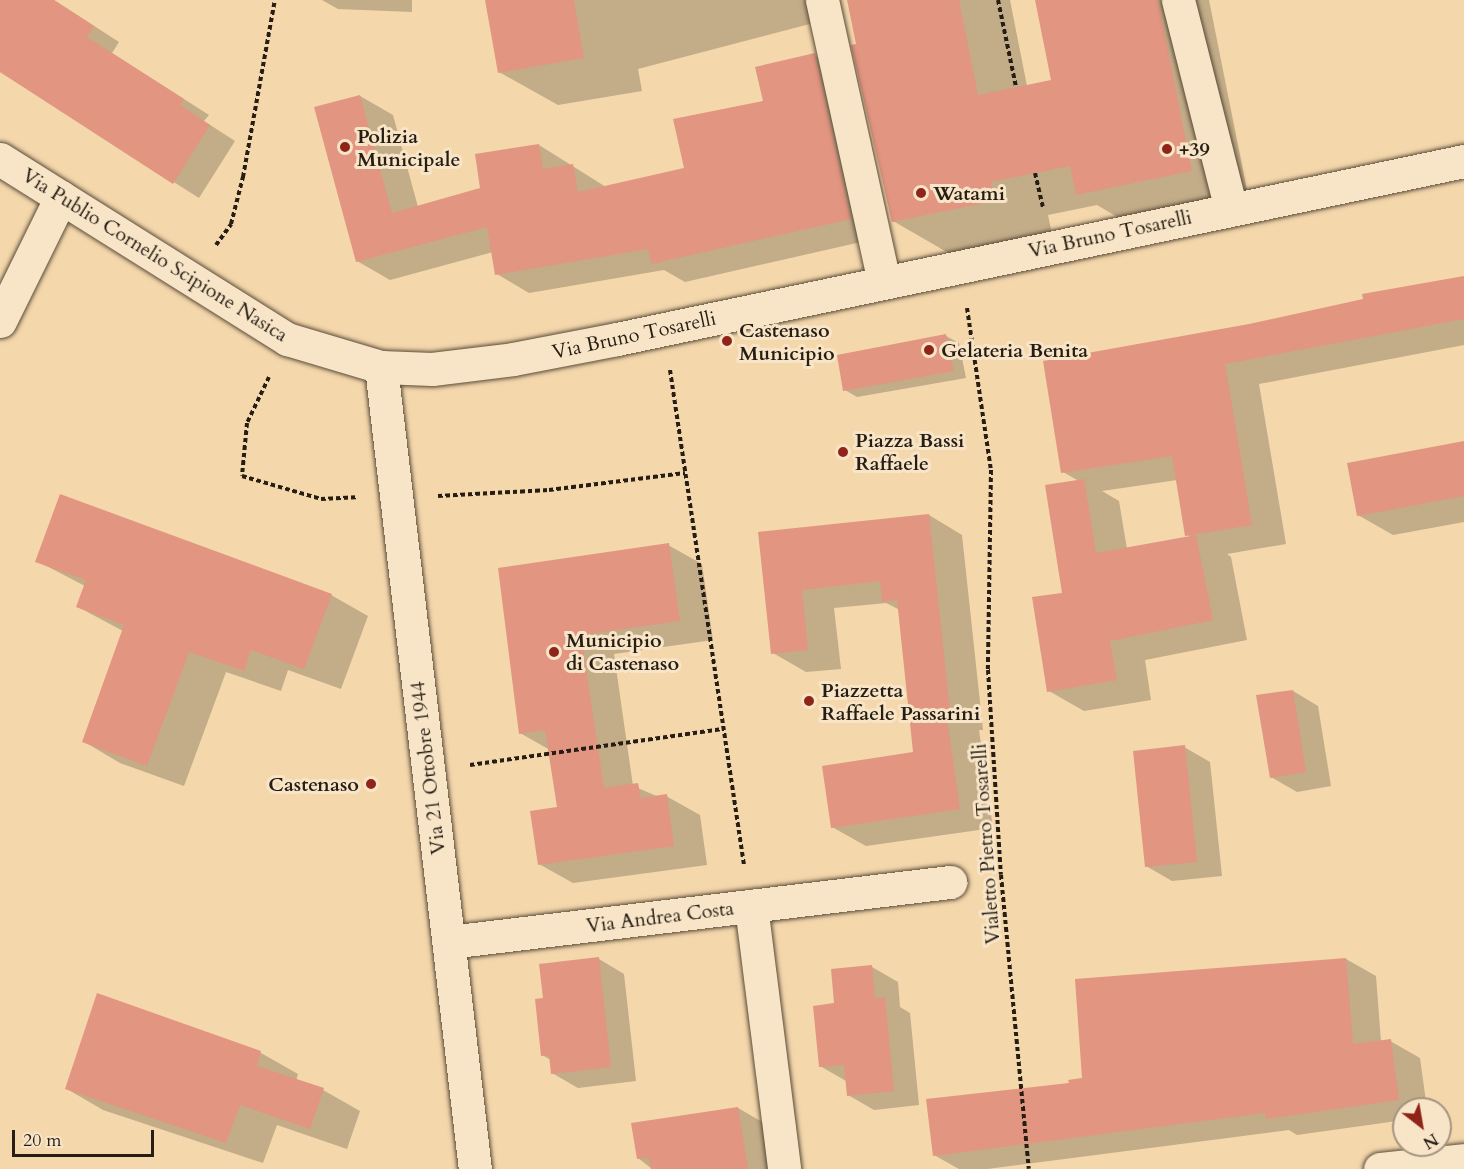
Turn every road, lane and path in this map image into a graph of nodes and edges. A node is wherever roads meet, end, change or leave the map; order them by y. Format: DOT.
graph roads {
  1 [pos="275,0"];
  2 [pos="822,0"];
  3 [pos="998,0"];
  4 [pos="1178,0"];
  5 [pos="1016,87"];
  6 [pos="0,159"];
  7 [pos="1464,161"];
  8 [pos="61,197"];
  9 [pos="1231,209"];
  10 [pos="961,265"];
  11 [pos="192,280"];
  12 [pos="884,282"];
  13 [pos="0,321"];
  14 [pos="664,329"];
  15 [pos="381,367"];
  16 [pos="722,729"];
  17 [pos="429,771"];
  18 [pos="950,882"];
  19 [pos="751,906"];
  20 [pos="449,942"];
  21 [pos="1464,1160"];
  22 [pos="475,1169"];
  23 [pos="784,1169"];
  24 [pos="1029,1169"];
  25 [pos="1380,1169"];
  1 -- 11 [label="path"];
  2 -- 12 [label="street"];
  3 -- 5 [label="path"];
  4 -- 9 [label="street"];
  6 -- 8 [label="street, Via Publio Cornelio Scipione Nasica"];
  7 -- 9 [label="street, Via Bruno Tosarelli"];
  8 -- 11 [label="street, Via Publio Cornelio Scipione Nasica"];
  8 -- 13 [label="street"];
  9 -- 10 [label="street, Via Bruno Tosarelli"];
  10 -- 12 [label="street, Via Bruno Tosarelli"];
  10 -- 24 [label="path, Vialetto Pietro Tosarelli"];
  11 -- 15 [label="street, Via Publio Cornelio Scipione Nasica"];
  12 -- 14 [label="street, Via Bruno Tosarelli"];
  14 -- 15 [label="street, Via Bruno Tosarelli"];
  14 -- 16 [label="path"];
  15 -- 17 [label="street, Via 21 Ottobre 1944"];
  16 -- 17 [label="path"];
  16 -- 19 [label="path"];
  17 -- 20 [label="street, Via 21 Ottobre 1944"];
  18 -- 19 [label="street"];
  19 -- 20 [label="street, Via Andrea Costa"];
  19 -- 23 [label="street, Via Andrea Costa"];
  20 -- 22 [label="street, Via 21 Ottobre 1944"];
  21 -- 25 [label="street"];
}
